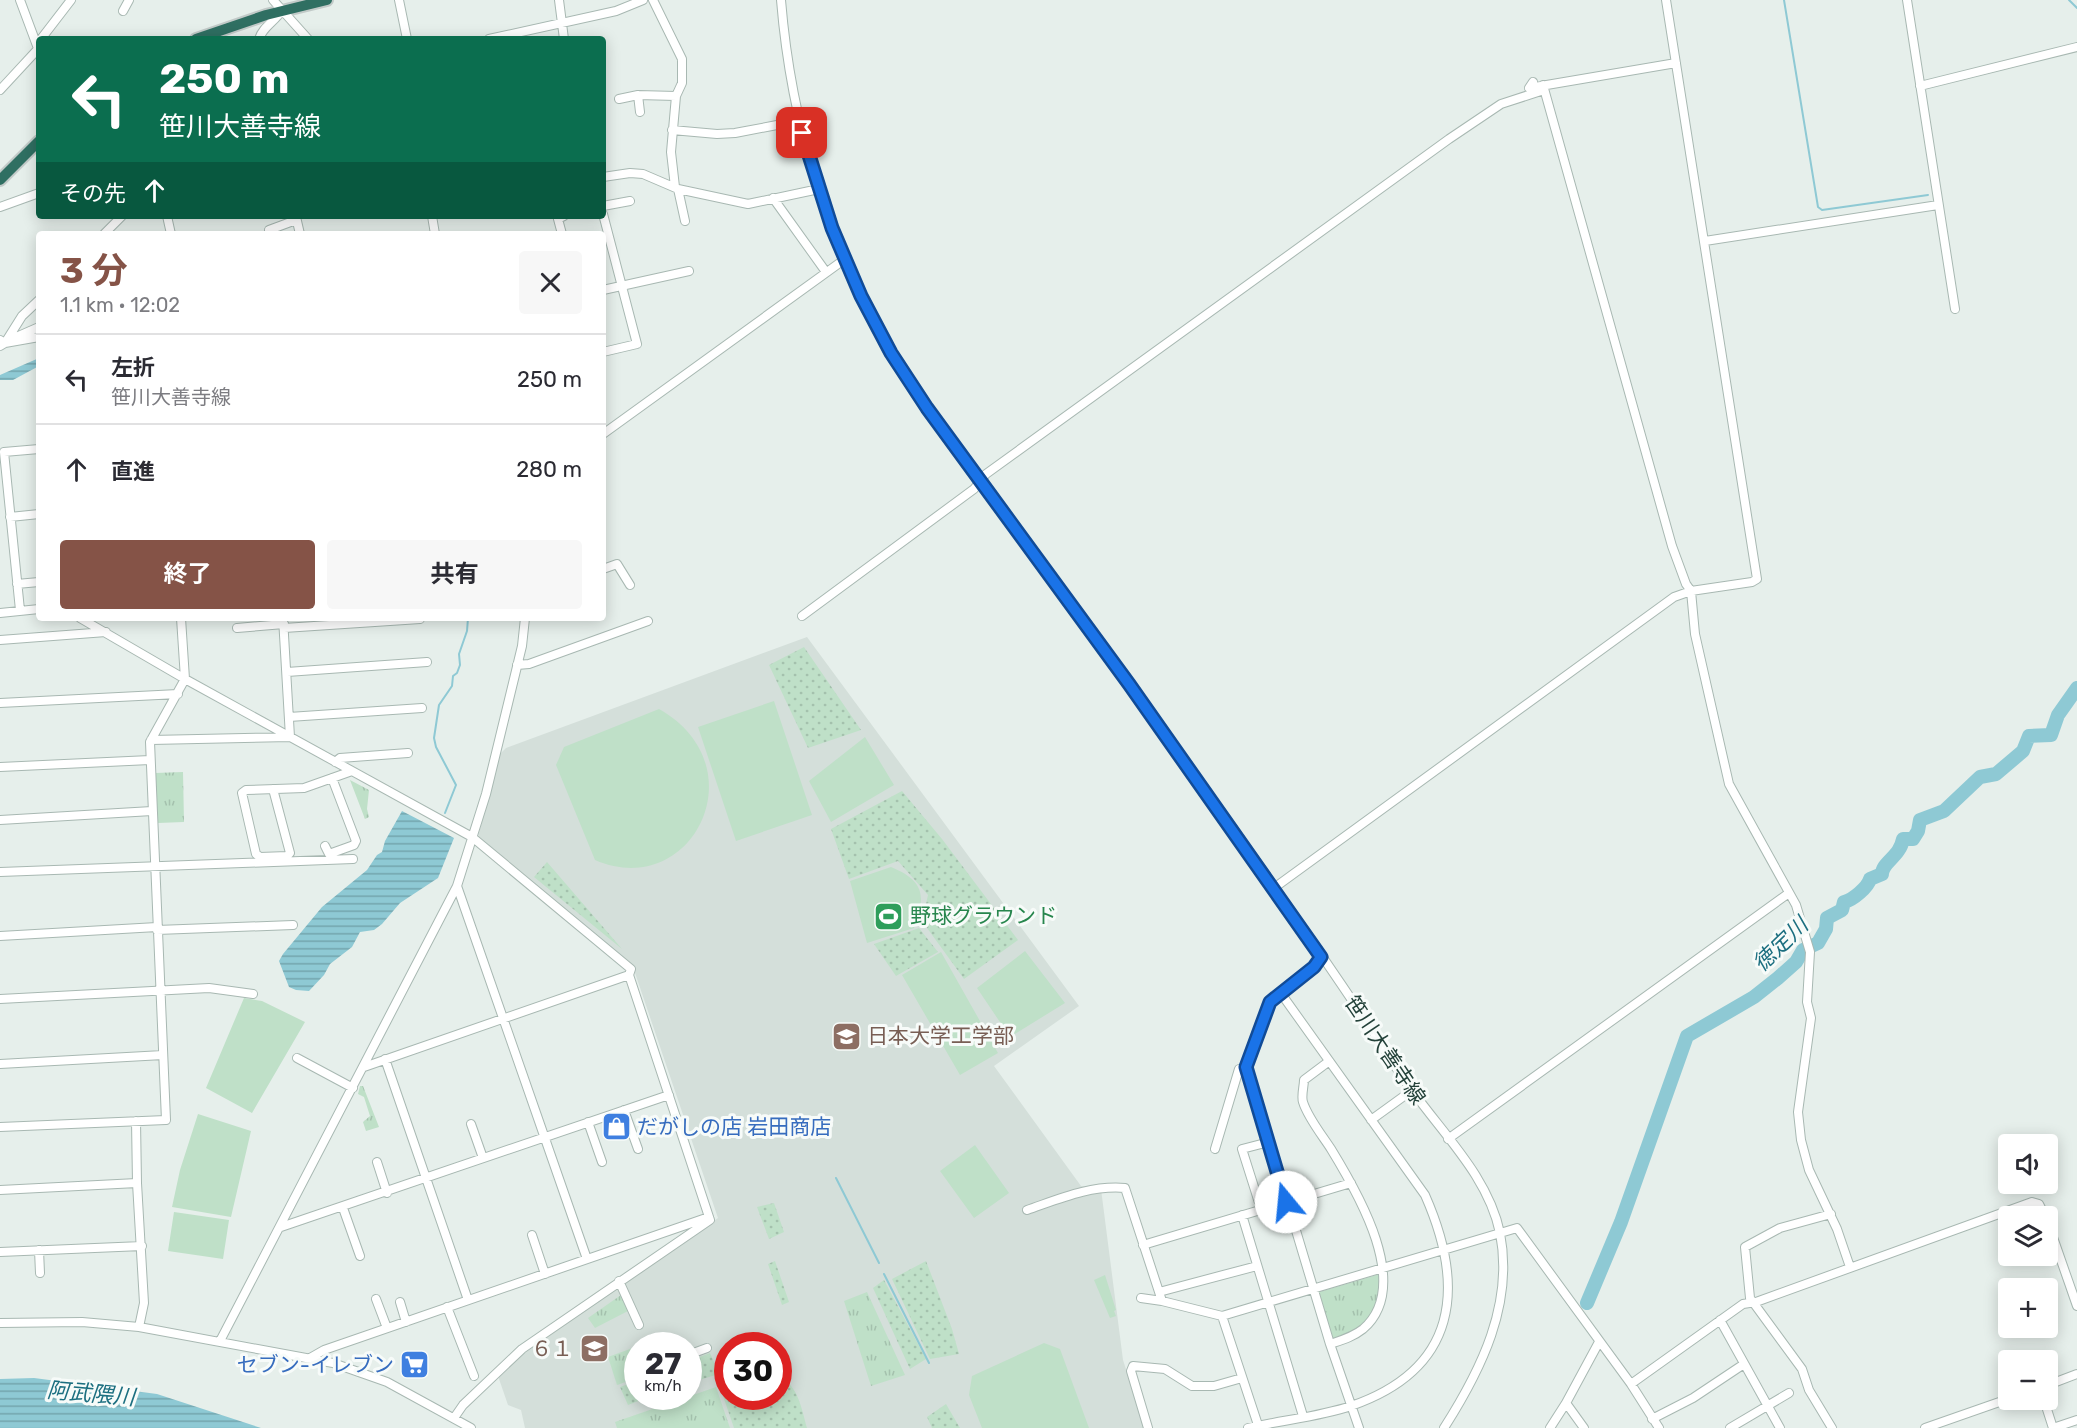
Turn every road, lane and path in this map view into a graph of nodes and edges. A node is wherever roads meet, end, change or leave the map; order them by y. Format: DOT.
graph roads {
  1 [pos="20,0"];
  2 [pos="71,0"];
  3 [pos="129,0"];
  4 [pos="273,0"];
  5 [pos="327,0"];
  6 [pos="399,0"];
  7 [pos="559,0"];
  8 [pos="643,0"];
  9 [pos="653,0"];
  10 [pos="781,0"];
  11 [pos="1666,0"];
  12 [pos="1907,0"];
  13 [pos="282,10"];
  14 [pos="123,11"];
  15 [pos="562,25"];
  16 [pos="45,36"];
  17 [pos="206,36"];
  18 [pos="260,36"];
  19 [pos="305,36"];
  20 [pos="406,36"];
  21 [pos="505,36"];
  22 [pos="564,36"];
  23 [pos="36,38"];
  24 [pos="2077,47"];
  25 [pos="36,48"];
  26 [pos="1676,63"];
  27 [pos="1533,82"];
  28 [pos="1920,86"];
  29 [pos="1542,88"];
  30 [pos="0,90"];
  31 [pos="638,95"];
  32 [pos="676,96"];
  33 [pos="619,99"];
  34 [pos="640,112"];
  35 [pos="798,121"];
  36 [pos="672,130"];
  37 [pos="36,144"];
  38 [pos="606,177"];
  39 [pos="0,180"];
  40 [pos="677,188"];
  41 [pos="819,189"];
  42 [pos="36,194"];
  43 [pos="773,198"];
  44 [pos="630,201"];
  45 [pos="606,205"];
  46 [pos="1938,205"];
  47 [pos="0,207"];
  48 [pos="119,219"];
  49 [pos="294,219"];
  50 [pos="604,219"];
  51 [pos="685,221"];
  52 [pos="269,230"];
  53 [pos="107,231"];
  54 [pos="1705,241"];
  55 [pos="845,260"];
  56 [pos="689,271"];
  57 [pos="826,272"];
  58 [pos="622,286"];
  59 [pos="606,289"];
  60 [pos="36,303"];
  61 [pos="1955,309"];
  62 [pos="36,328"];
  63 [pos="36,337"];
  64 [pos="2,343"];
  65 [pos="606,351"];
  66 [pos="606,432"];
  67 [pos="36,449"];
  68 [pos="981,480"];
  69 [pos="36,514"];
  70 [pos="10,517"];
  71 [pos="606,568"];
  72 [pos="36,582"];
  73 [pos="17,584"];
  74 [pos="630,585"];
  75 [pos="1691,591"];
  76 [pos="36,609"];
  77 [pos="20,610"];
  78 [pos="0,613"];
  79 [pos="802,615"];
  80 [pos="86,621"];
  81 [pos="181,621"];
  82 [pos="352,621"];
  83 [pos="524,621"];
  84 [pos="648,621"];
  85 [pos="284,623"];
  86 [pos="237,628"];
  87 [pos="106,632"];
  88 [pos="0,640"];
  89 [pos="427,662"];
  90 [pos="517,665"];
  91 [pos="287,672"];
  92 [pos="185,679"];
  93 [pos="178,694"];
  94 [pos="0,704"];
  95 [pos="422,708"];
  96 [pos="289,717"];
  97 [pos="291,737"];
  98 [pos="151,740"];
  99 [pos="408,753"];
  100 [pos="150,760"];
  101 [pos="335,762"];
  102 [pos="0,767"];
  103 [pos="352,771"];
  104 [pos="332,778"];
  105 [pos="273,789"];
  106 [pos="152,811"];
  107 [pos="0,820"];
  108 [pos="472,837"];
  109 [pos="325,846"];
  110 [pos="353,859"];
  111 [pos="155,864"];
  112 [pos="0,872"];
  113 [pos="457,886"];
  114 [pos="1274,888"];
  115 [pos="1789,893"];
  116 [pos="293,925"];
  117 [pos="157,928"];
  118 [pos="0,936"];
  119 [pos="1321,957"];
  120 [pos="629,975"];
  121 [pos="160,990"];
  122 [pos="1280,992"];
  123 [pos="253,994"];
  124 [pos="0,999"];
  125 [pos="504,1018"];
  126 [pos="163,1055"];
  127 [pos="297,1058"];
  128 [pos="385,1059"];
  129 [pos="1328,1062"];
  130 [pos="0,1064"];
  131 [pos="364,1067"];
  132 [pos="1246,1067"];
  133 [pos="353,1088"];
  134 [pos="1411,1090"];
  135 [pos="669,1095"];
  136 [pos="624,1110"];
  137 [pos="1371,1120"];
  138 [pos="136,1121"];
  139 [pos="588,1122"];
  140 [pos="471,1124"];
  141 [pos="0,1127"];
  142 [pos="546,1137"];
  143 [pos="1448,1139"];
  144 [pos="1269,1142"];
  145 [pos="638,1149"];
  146 [pos="1215,1149"];
  147 [pos="483,1158"];
  148 [pos="377,1162"];
  149 [pos="602,1162"];
  150 [pos="425,1179"];
  151 [pos="137,1183"];
  152 [pos="1351,1183"];
  153 [pos="0,1190"];
  154 [pos="387,1193"];
  155 [pos="1286,1202"];
  156 [pos="2021,1206"];
  157 [pos="2040,1206"];
  158 [pos="343,1208"];
  159 [pos="1261,1209"];
  160 [pos="1027,1210"];
  161 [pos="1831,1214"];
  162 [pos="1998,1214"];
  163 [pos="1242,1215"];
  164 [pos="709,1217"];
  165 [pos="281,1227"];
  166 [pos="1500,1233"];
  167 [pos="532,1235"];
  168 [pos="1143,1245"];
  169 [pos="142,1246"];
  170 [pos="39,1250"];
  171 [pos="1446,1251"];
  172 [pos="0,1252"];
  173 [pos="2058,1252"];
  174 [pos="360,1256"];
  175 [pos="587,1259"];
  176 [pos="1257,1266"];
  177 [pos="1850,1267"];
  178 [pos="1383,1270"];
  179 [pos="40,1273"];
  180 [pos="545,1274"];
  181 [pos="620,1281"];
  182 [pos="1313,1288"];
  183 [pos="1159,1292"];
  184 [pos="1141,1298"];
  185 [pos="376,1299"];
  186 [pos="468,1300"];
  187 [pos="1162,1301"];
  188 [pos="400,1302"];
  189 [pos="1753,1302"];
  190 [pos="1268,1303"];
  191 [pos="2077,1306"];
  192 [pos="447,1307"];
  193 [pos="1222,1316"];
  194 [pos="1720,1320"];
  195 [pos="406,1322"];
  196 [pos="0,1323"];
  197 [pos="639,1325"];
  198 [pos="139,1327"];
  199 [pos="387,1328"];
  200 [pos="220,1341"];
  201 [pos="1599,1342"];
  202 [pos="1330,1344"];
  203 [pos="707,1348"];
  204 [pos="702,1350"];
  205 [pos="310,1358"];
  206 [pos="1744,1364"];
  207 [pos="2077,1374"];
  208 [pos="474,1376"];
  209 [pos="1242,1378"];
  210 [pos="2058,1381"];
  211 [pos="1631,1383"];
  212 [pos="1789,1394"];
  213 [pos="1998,1402"];
  214 [pos="1566,1403"];
  215 [pos="1768,1405"];
  216 [pos="1350,1406"];
  217 [pos="2047,1410"];
  218 [pos="1303,1416"];
  219 [pos="454,1418"];
  220 [pos="1652,1419"];
  221 [pos="2077,1420"];
  222 [pos="1258,1427"];
  223 [pos="471,1428"];
  224 [pos="1148,1428"];
  225 [pos="1248,1428"];
  226 [pos="1359,1428"];
  227 [pos="1444,1428"];
  228 [pos="1550,1428"];
  229 [pos="1584,1428"];
  230 [pos="1659,1428"];
  231 [pos="1730,1428"];
  232 [pos="1780,1428"];
  233 [pos="1832,1428"];
  234 [pos="1925,1428"];
  1 -- 23 [label="street"];
  2 -- 16 [label="street"];
  3 -- 14 [label="street"];
  4 -- 13 [label="street"];
  5 -- 13 [label="highway"];
  6 -- 20 [label="street"];
  7 -- 15 [label="street"];
  8 -- 15 [label="street"];
  9 -- 32 [label="street"];
  10 -- 35 [label="street, 笹川大善寺線"];
  11 -- 26 [label="street"];
  12 -- 28 [label="street"];
  13 -- 17 [label="highway"];
  13 -- 18 [label="street"];
  13 -- 19 [label="street"];
  15 -- 21 [label="street"];
  15 -- 22 [label="street"];
  24 -- 28 [label="street"];
  25 -- 30 [label="street"];
  26 -- 29 [label="street"];
  26 -- 54 [label="street"];
  27 -- 29 [label="street"];
  28 -- 46 [label="street"];
  29 -- 68 [label="street"];
  29 -- 75 [label="street"];
  31 -- 32 [label="street"];
  31 -- 33 [label="street"];
  31 -- 34 [label="street"];
  32 -- 36 [label="street"];
  35 -- 36 [label="street"];
  35 -- 41 [label="street, 笹川大善寺線"];
  36 -- 40 [label="street"];
  37 -- 39 [label="highway"];
  38 -- 40 [label="street"];
  40 -- 43 [label="street"];
  40 -- 51 [label="street"];
  41 -- 43 [label="street"];
  41 -- 55 [label="street, 笹川大善寺線"];
  42 -- 47 [label="street"];
  43 -- 57 [label="street"];
  44 -- 45 [label="street"];
  46 -- 54 [label="street"];
  46 -- 61 [label="street"];
  48 -- 53 [label="street"];
  49 -- 52 [label="street"];
  50 -- 58 [label="street"];
  54 -- 75 [label="street"];
  55 -- 57 [label="street"];
  55 -- 68 [label="street, 笹川大善寺線"];
  56 -- 58 [label="street"];
  57 -- 66 [label="street"];
  58 -- 59 [label="street"];
  58 -- 65 [label="street"];
  60 -- 64 [label="street"];
  62 -- 64 [label="street"];
  63 -- 64 [label="street"];
  67 -- 70 [label="street"];
  68 -- 79 [label="street"];
  68 -- 114 [label="street, 笹川大善寺線"];
  69 -- 70 [label="street"];
  70 -- 73 [label="street"];
  71 -- 74 [label="street"];
  72 -- 73 [label="street"];
  73 -- 77 [label="street"];
  75 -- 114 [label="street"];
  75 -- 115 [label="street"];
  76 -- 77 [label="street"];
  77 -- 78 [label="street"];
  80 -- 87 [label="street"];
  81 -- 92 [label="street"];
  82 -- 85 [label="street"];
  83 -- 90 [label="street"];
  84 -- 90 [label="street"];
  85 -- 86 [label="street"];
  85 -- 91 [label="street"];
  87 -- 88 [label="street"];
  87 -- 92 [label="street"];
  89 -- 91 [label="street"];
  90 -- 108 [label="street"];
  91 -- 96 [label="street"];
  92 -- 93 [label="street"];
  92 -- 97 [label="street"];
  93 -- 94 [label="street"];
  93 -- 98 [label="street"];
  95 -- 96 [label="street"];
  96 -- 97 [label="street"];
  97 -- 98 [label="street"];
  97 -- 101 [label="street"];
  98 -- 100 [label="street"];
  99 -- 101 [label="street"];
  100 -- 102 [label="street"];
  100 -- 106 [label="street"];
  101 -- 103 [label="street"];
  103 -- 104 [label="street"];
  103 -- 108 [label="street"];
  104 -- 105 [label="street"];
  104 -- 109 [label="street"];
  105 -- 105 [label="street"];
  106 -- 107 [label="street"];
  106 -- 111 [label="street"];
  108 -- 113 [label="street"];
  108 -- 120 [label="street"];
  110 -- 111 [label="street"];
  111 -- 112 [label="street"];
  111 -- 117 [label="street"];
  113 -- 125 [label="street"];
  113 -- 131 [label="street"];
  114 -- 119 [label="street, 笹川大善寺線"];
  115 -- 143 [label="street"];
  115 -- 161 [label="street"];
  116 -- 117 [label="street"];
  117 -- 118 [label="street"];
  117 -- 121 [label="street"];
  119 -- 122 [label="street"];
  119 -- 134 [label="street, 笹川大善寺線"];
  120 -- 125 [label="street"];
  120 -- 135 [label="street"];
  121 -- 123 [label="street"];
  121 -- 124 [label="street"];
  121 -- 126 [label="street"];
  122 -- 129 [label="street"];
  122 -- 132 [label="street"];
  125 -- 128 [label="street"];
  125 -- 142 [label="street"];
  126 -- 130 [label="street"];
  126 -- 138 [label="street"];
  127 -- 133 [label="street"];
  128 -- 131 [label="street"];
  128 -- 150 [label="street"];
  129 -- 137 [label="street"];
  129 -- 152 [label="street"];
  131 -- 133 [label="street"];
  132 -- 144 [label="street"];
  132 -- 146 [label="street"];
  133 -- 165 [label="street"];
  134 -- 137 [label="street"];
  134 -- 143 [label="street, 笹川大善寺線"];
  135 -- 136 [label="street"];
  135 -- 164 [label="street"];
  136 -- 139 [label="street"];
  136 -- 145 [label="street"];
  137 -- 171 [label="street"];
  138 -- 141 [label="street"];
  138 -- 151 [label="street"];
  139 -- 142 [label="street"];
  139 -- 149 [label="street"];
  140 -- 147 [label="street"];
  142 -- 147 [label="street"];
  142 -- 175 [label="street"];
  143 -- 166 [label="street, 笹川大善寺線"];
  144 -- 155 [label="street"];
  144 -- 159 [label="street"];
  147 -- 150 [label="street"];
  148 -- 154 [label="street"];
  150 -- 154 [label="street"];
  150 -- 186 [label="street"];
  151 -- 153 [label="street"];
  151 -- 169 [label="street"];
  152 -- 155 [label="street"];
  152 -- 178 [label="street"];
  154 -- 158 [label="street"];
  155 -- 159 [label="street"];
  155 -- 182 [label="street"];
  156 -- 157 [label="street"];
  158 -- 165 [label="street"];
  158 -- 174 [label="street"];
  159 -- 163 [label="street"];
  160 -- 168 [label="street"];
  161 -- 177 [label="street"];
  161 -- 189 [label="street"];
  162 -- 177 [label="street"];
  163 -- 168 [label="street"];
  163 -- 176 [label="street"];
  164 -- 175 [label="street"];
  164 -- 181 [label="street"];
  165 -- 200 [label="street"];
  166 -- 171 [label="street"];
  166 -- 201 [label="street"];
  166 -- 227 [label="street, 笹川大善寺線"];
  167 -- 180 [label="street"];
  168 -- 183 [label="street"];
  169 -- 170 [label="street"];
  169 -- 198 [label="street"];
  170 -- 172 [label="street"];
  170 -- 179 [label="street"];
  171 -- 178 [label="street"];
  171 -- 216 [label="street"];
  173 -- 191 [label="street"];
  175 -- 180 [label="street"];
  176 -- 183 [label="street"];
  176 -- 190 [label="street"];
  177 -- 189 [label="street"];
  178 -- 182 [label="street"];
  178 -- 202 [label="street"];
  180 -- 186 [label="street"];
  181 -- 197 [label="street"];
  181 -- 219 [label="street"];
  182 -- 190 [label="street"];
  182 -- 202 [label="street"];
  183 -- 187 [label="street"];
  184 -- 187 [label="street"];
  185 -- 199 [label="street"];
  186 -- 192 [label="street"];
  187 -- 193 [label="street"];
  188 -- 195 [label="street"];
  189 -- 194 [label="street"];
  189 -- 233 [label="street"];
  190 -- 193 [label="street"];
  190 -- 218 [label="street"];
  192 -- 195 [label="street"];
  192 -- 208 [label="street"];
  193 -- 209 [label="street"];
  194 -- 206 [label="street"];
  194 -- 211 [label="street"];
  195 -- 199 [label="street"];
  196 -- 198 [label="street"];
  198 -- 200 [label="street"];
  199 -- 205 [label="street"];
  200 -- 205 [label="street"];
  201 -- 211 [label="street"];
  201 -- 214 [label="street"];
  202 -- 216 [label="street"];
  203 -- 204 [label="street"];
  205 -- 219 [label="street"];
  206 -- 215 [label="street"];
  206 -- 220 [label="street"];
  207 -- 210 [label="street"];
  209 -- 222 [label="street"];
  209 -- 224 [label="street"];
  211 -- 220 [label="street"];
  212 -- 215 [label="street"];
  213 -- 234 [label="street"];
  214 -- 228 [label="street"];
  214 -- 229 [label="street"];
  215 -- 231 [label="street"];
  215 -- 232 [label="street"];
  216 -- 218 [label="street"];
  216 -- 226 [label="street"];
  217 -- 221 [label="street"];
  218 -- 222 [label="street"];
  219 -- 223 [label="street"];
  220 -- 230 [label="street"];
  222 -- 225 [label="street"];
}
